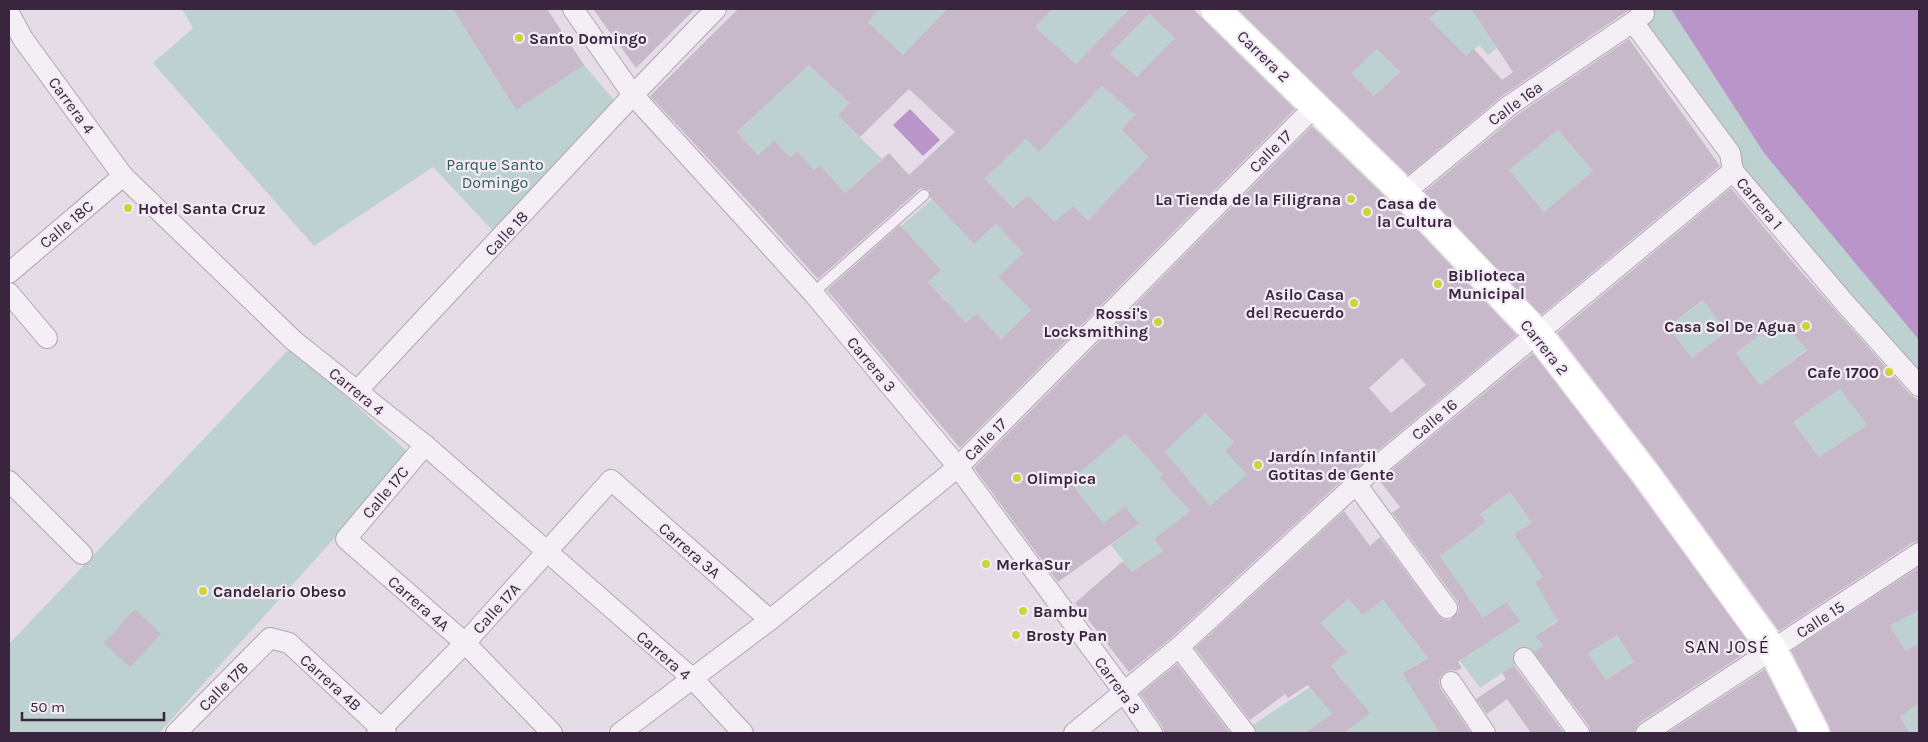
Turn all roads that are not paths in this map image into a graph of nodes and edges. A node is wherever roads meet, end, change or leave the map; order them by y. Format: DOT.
graph roads {
  1 [pos="573,9"];
  2 [pos="716,9"];
  3 [pos="1216,9"];
  4 [pos="9,13"];
  5 [pos="1637,16"];
  6 [pos="633,95"];
  7 [pos="1316,105"];
  8 [pos="1733,171"];
  9 [pos="123,176"];
  10 [pos="1404,193"];
  11 [pos="924,195"];
  12 [pos="12,263"];
  13 [pos="9,293"];
  14 [pos="813,294"];
  15 [pos="1537,334"];
  16 [pos="47,338"];
  17 [pos="1919,386"];
  18 [pos="357,391"];
  19 [pos="425,446"];
  20 [pos="958,466"];
  21 [pos="610,480"];
  22 [pos="9,481"];
  23 [pos="1356,484"];
  24 [pos="346,539"];
  25 [pos="546,552"];
  26 [pos="1919,553"];
  27 [pos="82,554"];
  28 [pos="1447,608"];
  29 [pos="770,620"];
  30 [pos="270,638"];
  31 [pos="465,643"];
  32 [pos="1179,647"];
  33 [pos="1773,650"];
  34 [pos="1524,658"];
  35 [pos="693,679"];
  36 [pos="1451,682"];
  37 [pos="1124,692"];
  38 [pos="382,732"];
  39 [pos="176,733"];
  40 [pos="552,733"];
  41 [pos="620,733"];
  42 [pos="743,733"];
  43 [pos="1074,733"];
  44 [pos="1152,733"];
  45 [pos="1245,733"];
  46 [pos="1485,733"];
  47 [pos="1579,733"];
  48 [pos="1646,733"];
  49 [pos="1815,733"];
  1 -- 6 [label="street, Carrera 3"];
  2 -- 6 [label="street, Calle 18"];
  3 -- 7 [label="main road, Carrera 2"];
  4 -- 9 [label="street, Carrera 4"];
  5 -- 8 [label="street, Carrera 1"];
  5 -- 10 [label="street, Calle 16a"];
  6 -- 14 [label="street, Carrera 3"];
  6 -- 18 [label="street, Calle 18"];
  7 -- 10 [label="main road, Carrera 2"];
  7 -- 20 [label="street, Calle 17"];
  8 -- 15 [label="street, Calle 16"];
  8 -- 17 [label="street, Carrera 1"];
  9 -- 12 [label="street, Calle 18C"];
  9 -- 18 [label="street, Carrera 4"];
  10 -- 15 [label="main road, Carrera 2"];
  11 -- 14 [label="lane"];
  13 -- 16 [label="street"];
  14 -- 20 [label="street, Carrera 3"];
  15 -- 23 [label="street, Calle 16"];
  15 -- 33 [label="main road, Carrera 2"];
  18 -- 19 [label="street, Carrera 4"];
  19 -- 24 [label="street, Calle 17C"];
  19 -- 25 [label="street, Carrera 4"];
  20 -- 29 [label="street, Calle 17"];
  20 -- 37 [label="street, Carrera 3"];
  21 -- 25 [label="street, Calle 17A"];
  21 -- 29 [label="street, Carrera 3A"];
  22 -- 27 [label="street"];
  23 -- 28 [label="street"];
  23 -- 32 [label="street, Calle 16"];
  24 -- 31 [label="street, Carrera 4A"];
  25 -- 31 [label="street, Calle 17A"];
  25 -- 35 [label="street, Carrera 4"];
  26 -- 33 [label="street, Calle 15"];
  29 -- 35 [label="street, Calle 17"];
  30 -- 38 [label="street, Carrera 4B"];
  30 -- 39 [label="street, Calle 17B"];
  31 -- 38 [label="street, Calle 17A"];
  31 -- 40 [label="street, Carrera 4A"];
  32 -- 37 [label="street, Calle 16"];
  32 -- 45 [label="street"];
  33 -- 48 [label="street, Calle 15"];
  33 -- 49 [label="main road, Carrera 2"];
  34 -- 47 [label="street"];
  35 -- 41 [label="street, Calle 17"];
  35 -- 42 [label="street, Carrera 4"];
  36 -- 46 [label="street"];
  37 -- 43 [label="street, Calle 16"];
  37 -- 44 [label="street, Carrera 3"];
}
